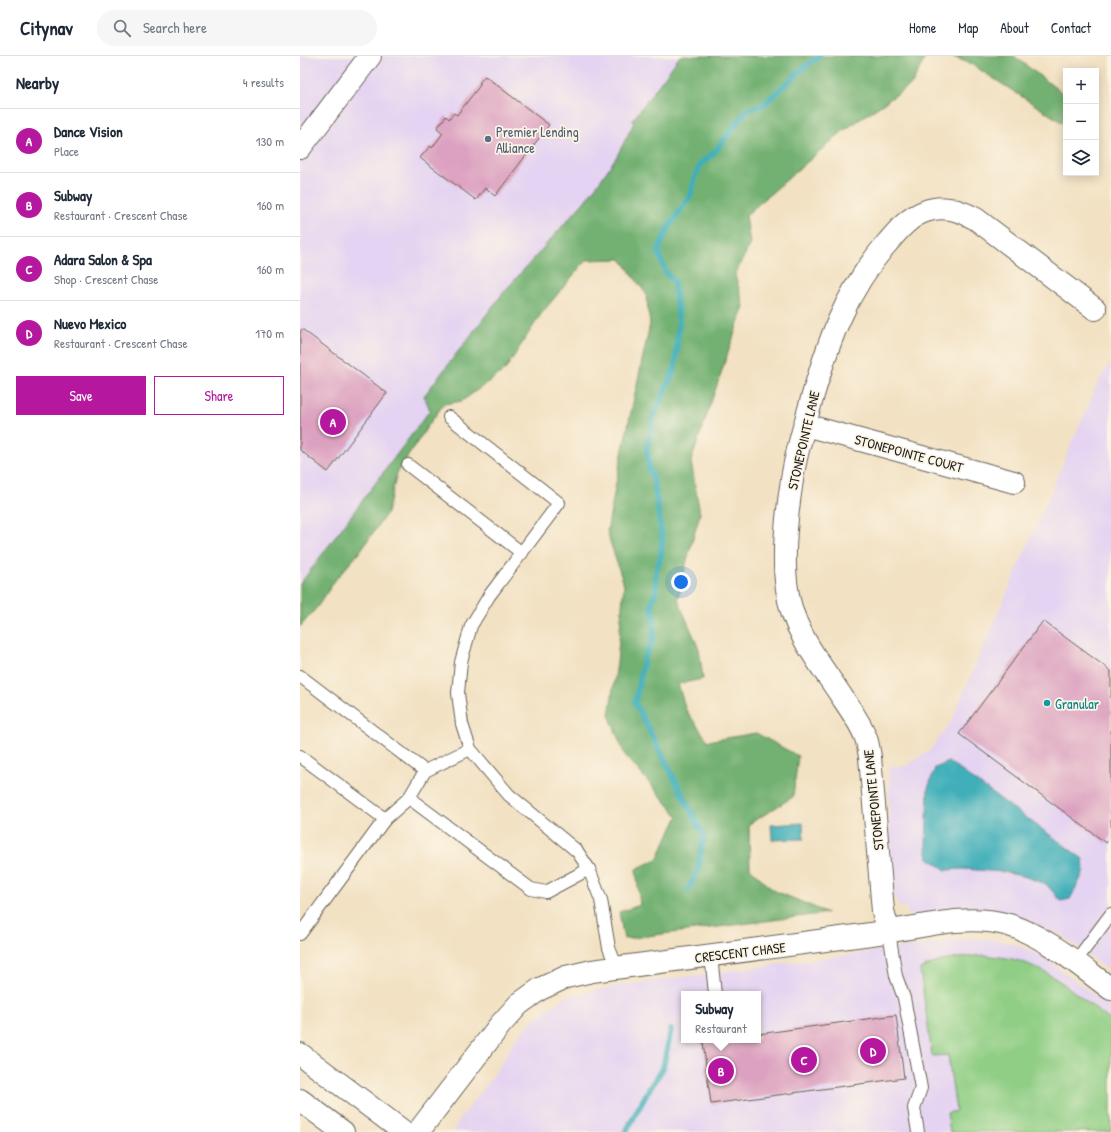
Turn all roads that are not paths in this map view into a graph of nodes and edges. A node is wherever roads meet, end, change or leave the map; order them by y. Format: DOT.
graph roads {
  1 [pos="370,56"];
  2 [pos="300,148"];
  3 [pos="1094,309"];
  4 [pos="449,417"];
  5 [pos="805,424"];
  6 [pos="408,465"];
  7 [pos="1014,482"];
  8 [pos="522,553"];
  9 [pos="300,676"];
  10 [pos="470,749"];
  11 [pos="300,756"];
  12 [pos="425,771"];
  13 [pos="409,798"];
  14 [pos="385,819"];
  15 [pos="589,869"];
  16 [pos="1111,914"];
  17 [pos="889,932"];
  18 [pos="300,934"];
  19 [pos="711,955"];
  20 [pos="1075,962"];
  21 [pos="617,968"];
  22 [pos="1111,989"];
  23 [pos="715,991"];
  24 [pos="300,1054"];
  25 [pos="300,1100"];
  26 [pos="343,1132"];
  27 [pos="404,1132"];
  28 [pos="418,1132"];
  29 [pos="918,1132"];
  1 -- 2 [label="street"];
  3 -- 5 [label="street, STONEPOINTE LANE"];
  4 -- 8 [label="lane"];
  5 -- 7 [label="street, STONEPOINTE COURT"];
  5 -- 17 [label="street, STONEPOINTE LANE"];
  6 -- 8 [label="lane"];
  8 -- 10 [label="lane"];
  9 -- 12 [label="lane"];
  10 -- 12 [label="lane"];
  10 -- 15 [label="lane"];
  11 -- 14 [label="lane"];
  12 -- 13 [label="lane"];
  13 -- 14 [label="lane"];
  13 -- 15 [label="lane"];
  14 -- 18 [label="lane"];
  15 -- 21 [label="lane"];
  16 -- 20 [label="lane"];
  17 -- 19 [label="street, CRESCENT CHASE"];
  17 -- 20 [label="street, CRESCENT CHASE"];
  17 -- 29 [label="lane"];
  19 -- 21 [label="street, CRESCENT CHASE"];
  19 -- 23 [label="lane"];
  20 -- 22 [label="street, CRESCENT CHASE"];
  21 -- 28 [label="street, CRESCENT CHASE"];
  24 -- 27 [label="street"];
  25 -- 26 [label="street"];
}
